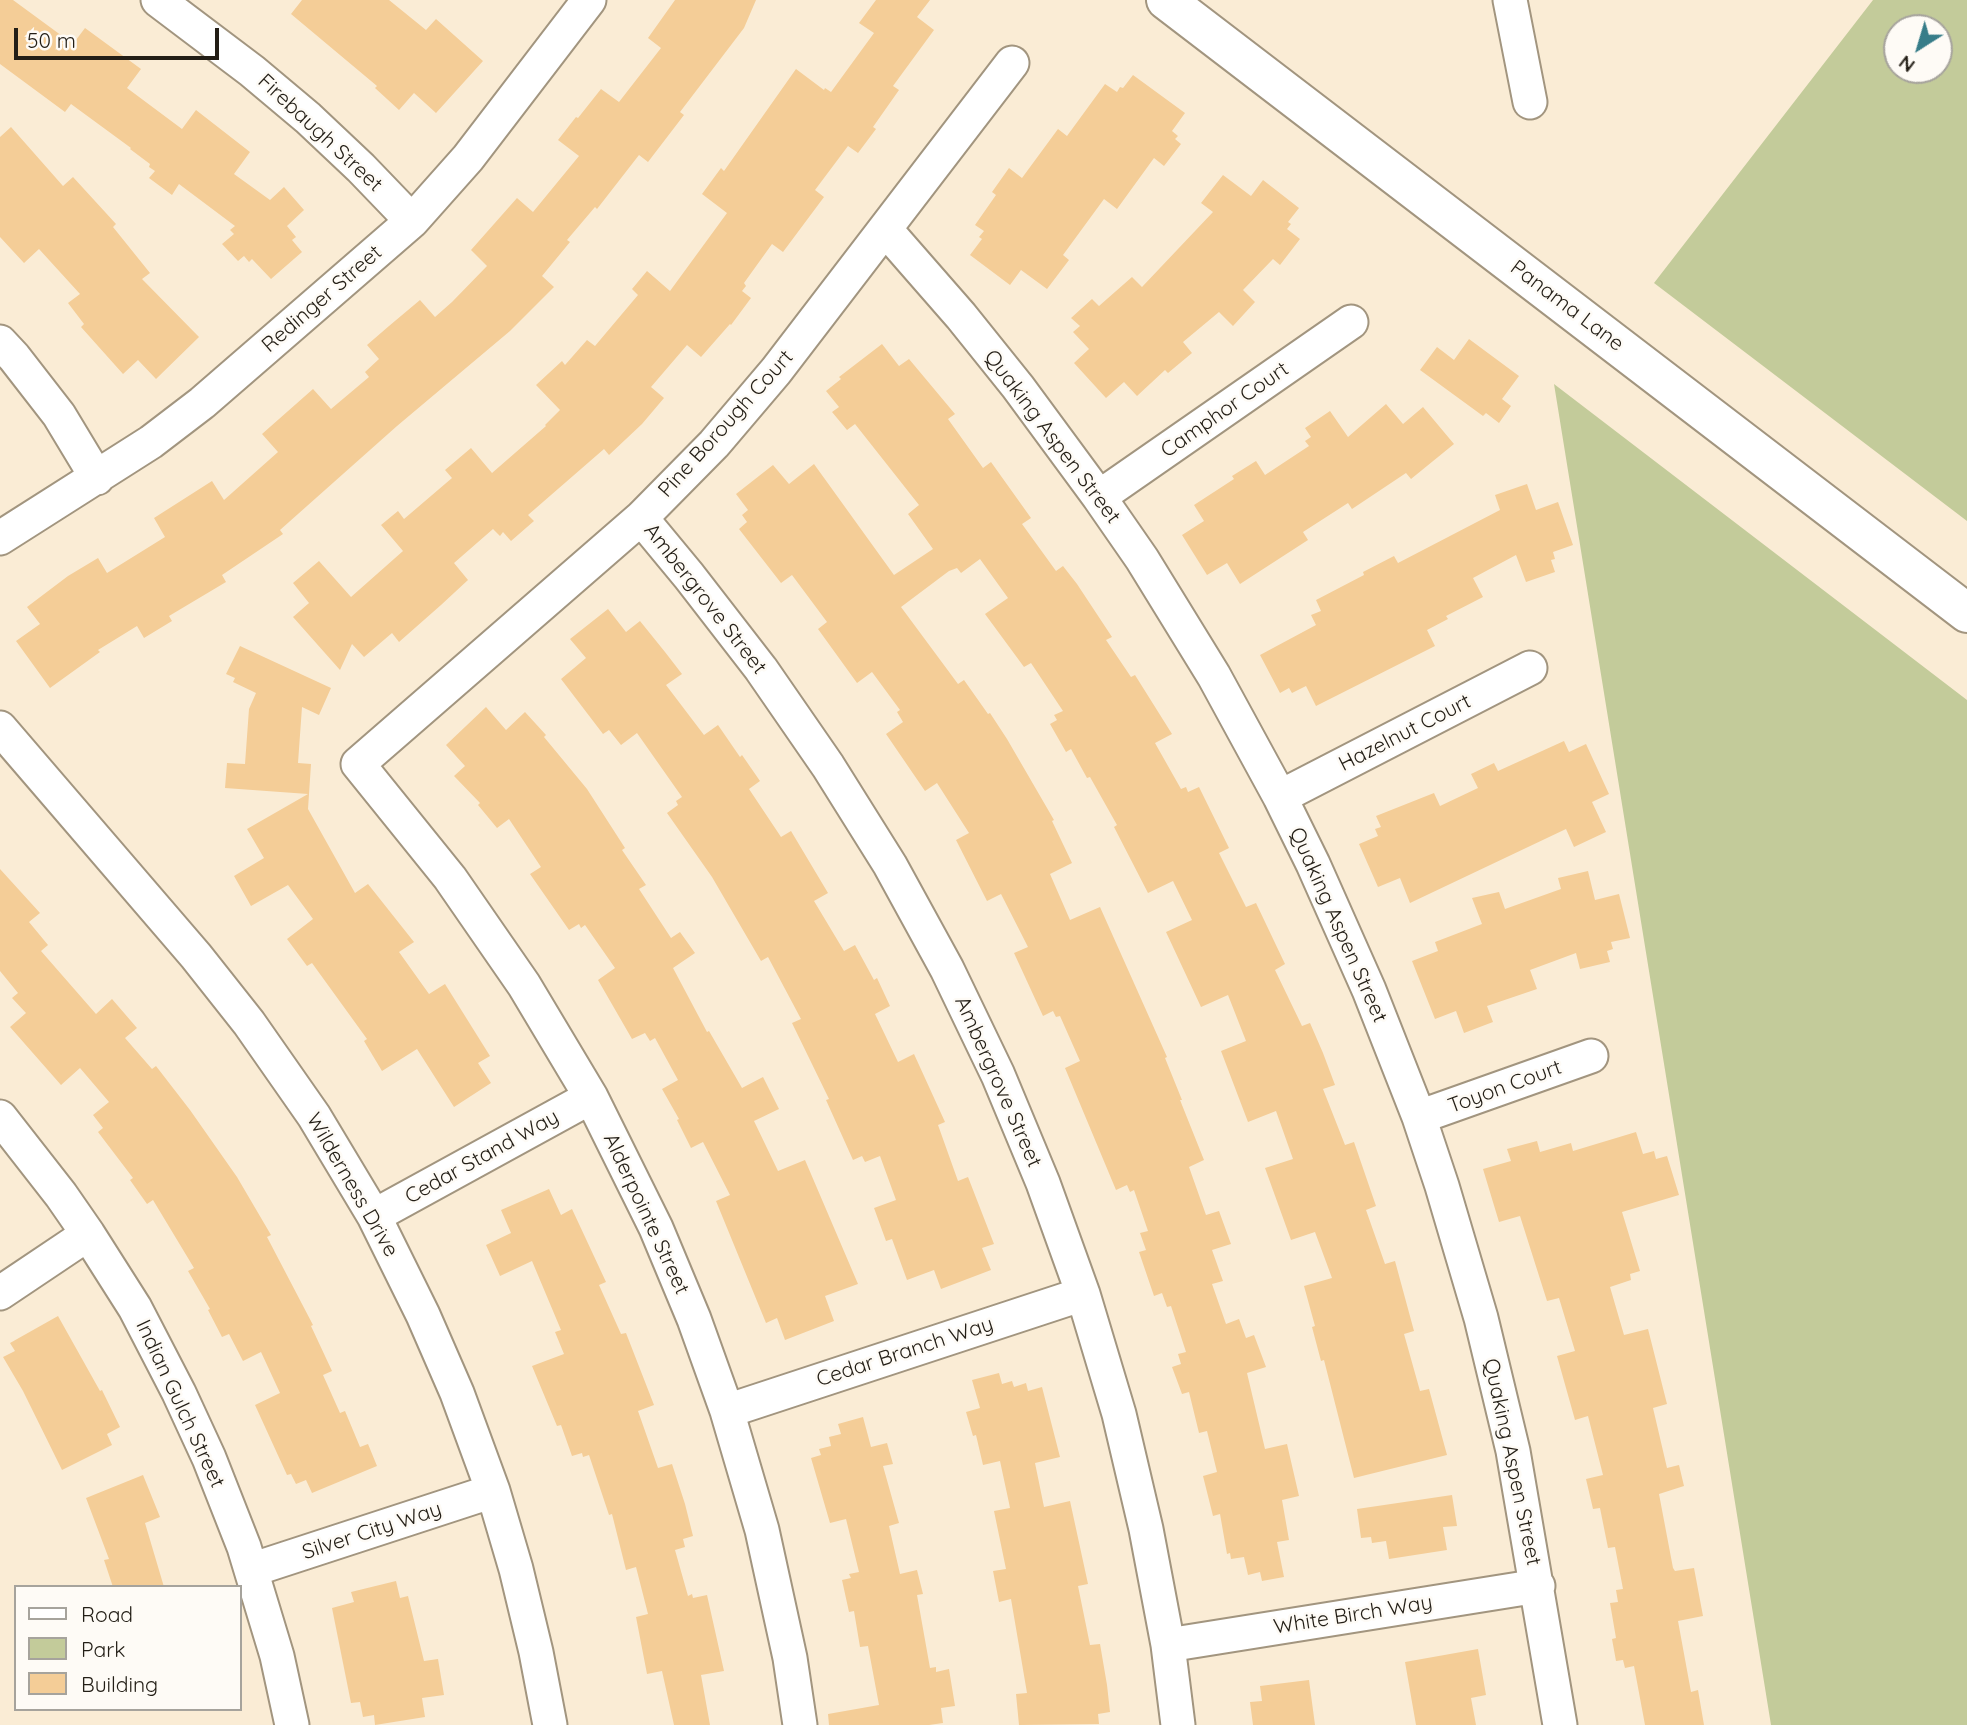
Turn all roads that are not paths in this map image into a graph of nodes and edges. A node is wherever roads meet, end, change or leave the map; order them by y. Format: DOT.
graph roads {
  1 [pos="158,0"];
  2 [pos="589,0"];
  3 [pos="1166,0"];
  4 [pos="1510,0"];
  5 [pos="1012,63"];
  6 [pos="1530,103"];
  7 [pos="412,221"];
  8 [pos="885,229"];
  9 [pos="1351,322"];
  10 [pos="0,342"];
  11 [pos="97,478"];
  12 [pos="1100,497"];
  13 [pos="641,518"];
  14 [pos="0,538"];
  15 [pos="1967,613"];
  16 [pos="1530,668"];
  17 [pos="0,728"];
  18 [pos="358,764"];
  19 [pos="1280,797"];
  20 [pos="1591,1056"];
  21 [pos="591,1097"];
  22 [pos="0,1117"];
  23 [pos="1419,1118"];
  24 [pos="374,1216"];
  25 [pos="88,1234"];
  26 [pos="0,1293"];
  27 [pos="1083,1294"];
  28 [pos="727,1411"];
  29 [pos="493,1491"];
  30 [pos="251,1570"];
  31 [pos="1538,1586"];
  32 [pos="1168,1645"];
  33 [pos="292,1725"];
  34 [pos="550,1725"];
  35 [pos="800,1725"];
  36 [pos="1178,1725"];
  37 [pos="1560,1725"];
  1 -- 7 [label="street, Firebaugh Street"];
  2 -- 7 [label="street, Redinger Street"];
  3 -- 15 [label="main road, Panama Lane"];
  4 -- 6 [label="street"];
  5 -- 8 [label="street, Pine Borough Court"];
  7 -- 11 [label="street, Redinger Street"];
  8 -- 12 [label="street, Quaking Aspen Street"];
  8 -- 13 [label="street, Pine Borough Court"];
  9 -- 12 [label="street, Camphor Court"];
  10 -- 11 [label="street"];
  11 -- 14 [label="street, Redinger Street"];
  12 -- 19 [label="street, Quaking Aspen Street"];
  13 -- 18 [label="street, Pine Borough Court"];
  13 -- 27 [label="street, Ambergrove Street"];
  16 -- 19 [label="street, Hazelnut Court"];
  17 -- 24 [label="street, Wilderness Drive"];
  18 -- 21 [label="street, Alderpointe Street"];
  19 -- 23 [label="street, Quaking Aspen Street"];
  20 -- 23 [label="street, Toyon Court"];
  21 -- 24 [label="street, Cedar Stand Way"];
  21 -- 28 [label="street, Alderpointe Street"];
  22 -- 25 [label="street, Indian Gulch Street"];
  23 -- 31 [label="street, Quaking Aspen Street"];
  24 -- 29 [label="street, Wilderness Drive"];
  25 -- 26 [label="street"];
  25 -- 30 [label="street, Indian Gulch Street"];
  27 -- 28 [label="street, Cedar Branch Way"];
  27 -- 32 [label="street, Ambergrove Street"];
  28 -- 35 [label="street, Alderpointe Street"];
  29 -- 30 [label="street, Silver City Way"];
  29 -- 34 [label="street, Wilderness Drive"];
  30 -- 33 [label="street, Indian Gulch Street"];
  31 -- 32 [label="street, White Birch Way"];
  31 -- 37 [label="street, Quaking Aspen Street"];
  32 -- 36 [label="street, Ambergrove Street"];
}
